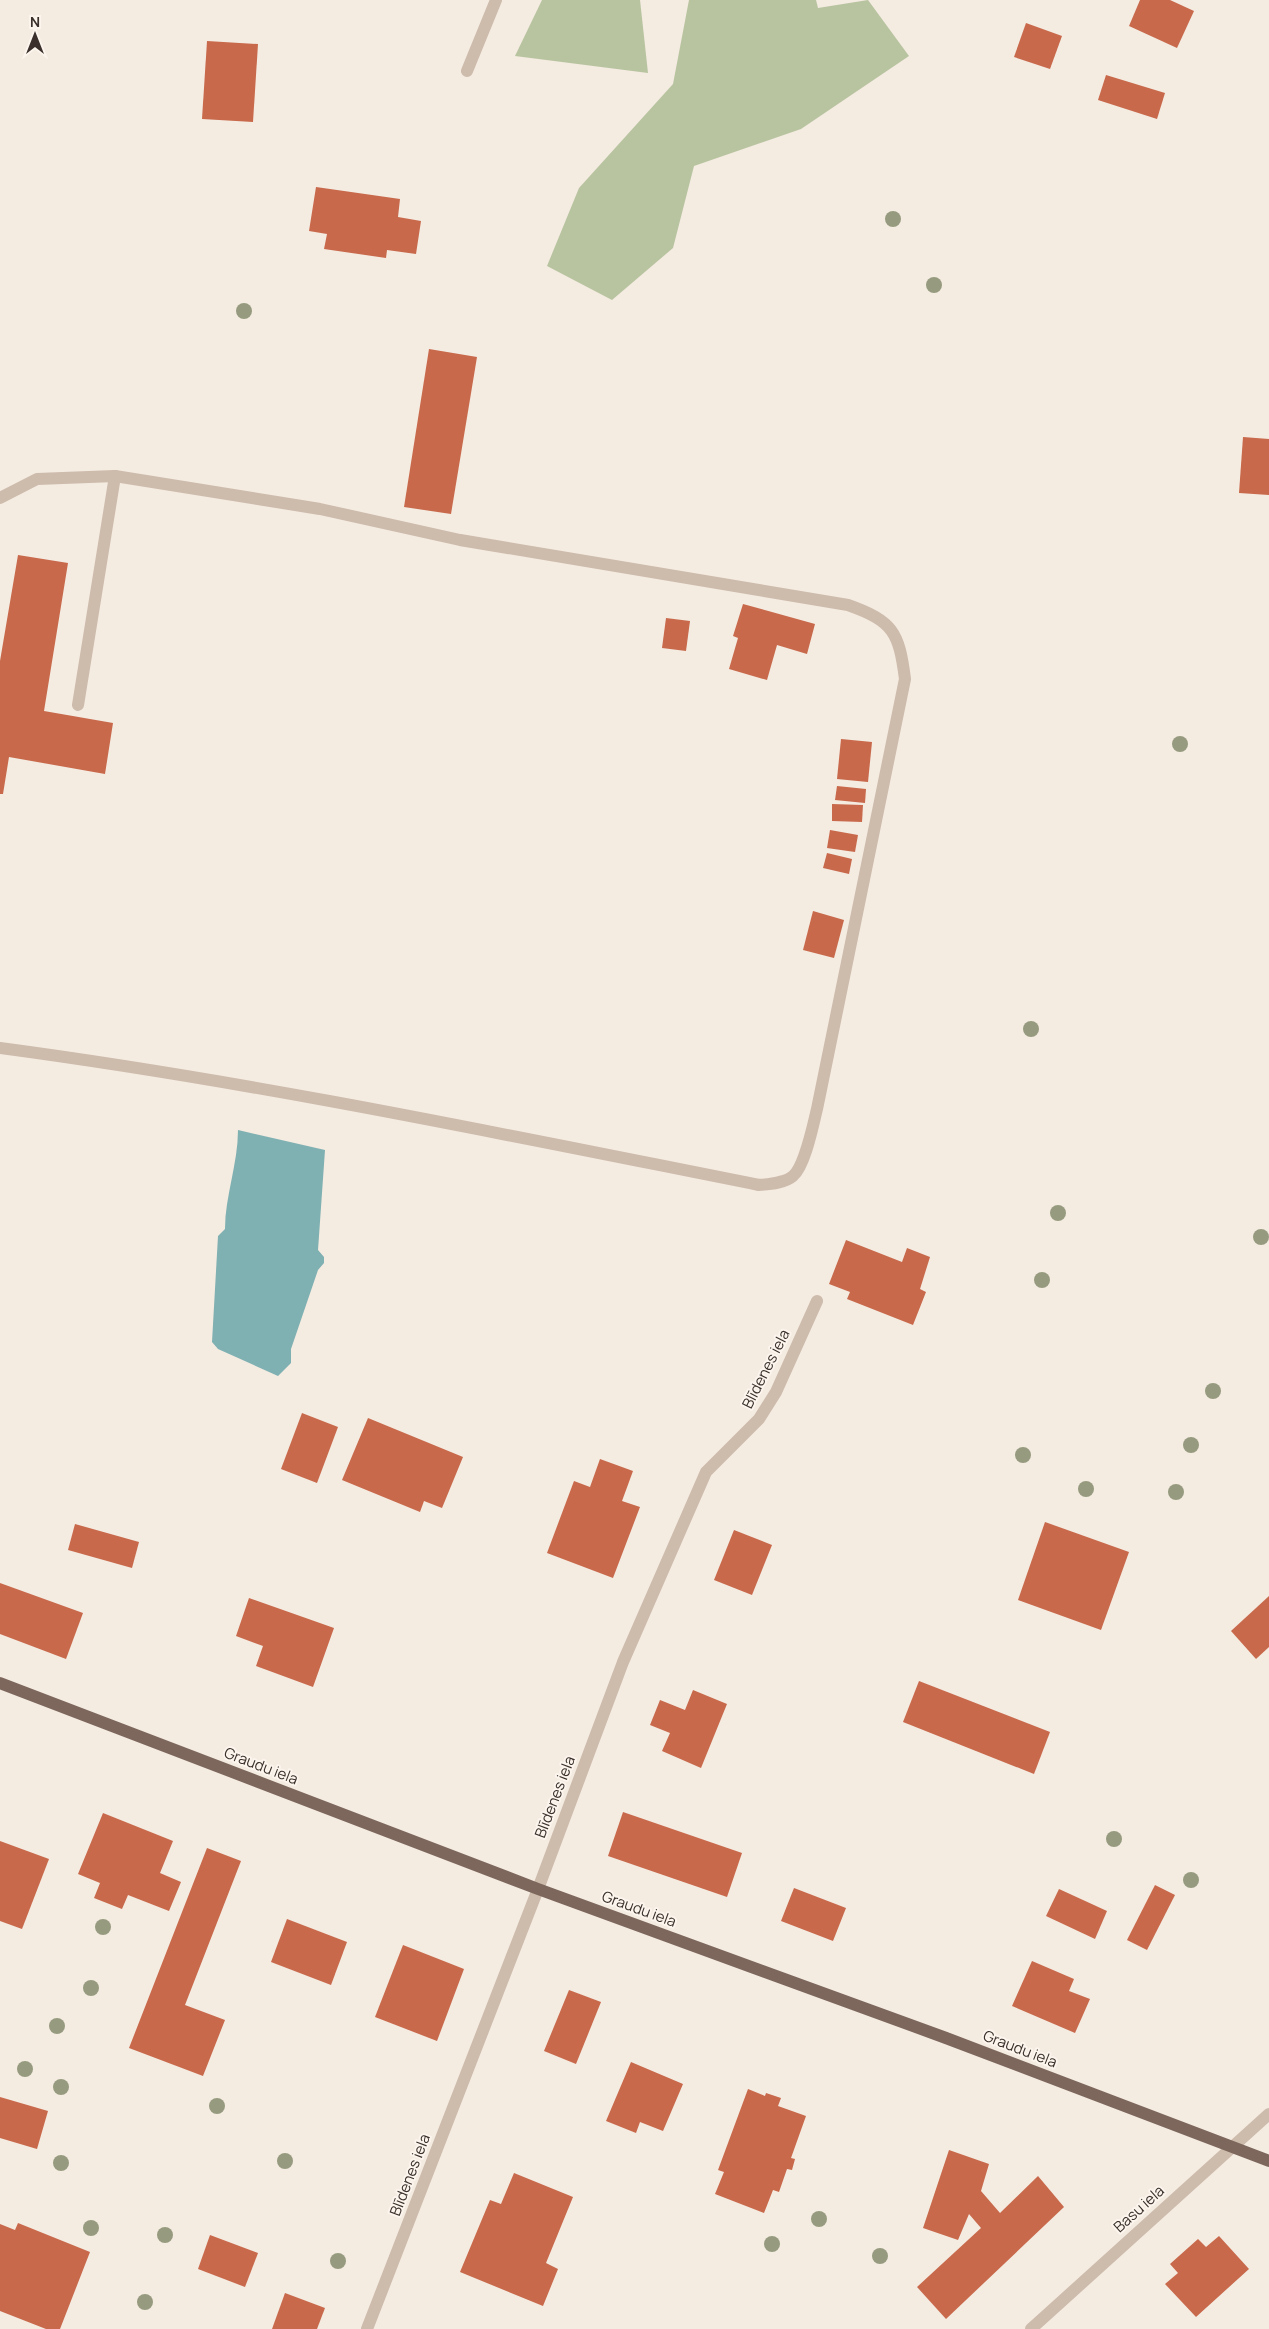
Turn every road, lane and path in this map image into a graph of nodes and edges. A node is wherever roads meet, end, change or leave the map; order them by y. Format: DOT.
graph roads {
  1 [pos="496,0"];
  2 [pos="467,71"];
  3 [pos="115,476"];
  4 [pos="0,498"];
  5 [pos="78,705"];
  6 [pos="0,1048"];
  7 [pos="817,1301"];
  8 [pos="0,1683"];
  9 [pos="538,1890"];
  10 [pos="1269,2114"];
  11 [pos="1231,2147"];
  12 [pos="1269,2161"];
  13 [pos="367,2329"];
  14 [pos="1031,2329"];
  1 -- 2 [label="street"];
  3 -- 4 [label="street"];
  3 -- 5 [label="street"];
  3 -- 6 [label="street"];
  7 -- 9 [label="street, Blīdenes iela"];
  8 -- 9 [label="main road, Graudu iela"];
  9 -- 11 [label="main road, Graudu iela"];
  9 -- 13 [label="street, Blīdenes iela"];
  10 -- 11 [label="street, Basu iela"];
  11 -- 12 [label="main road, Graudu iela"];
  11 -- 14 [label="street, Basu iela"];
}
